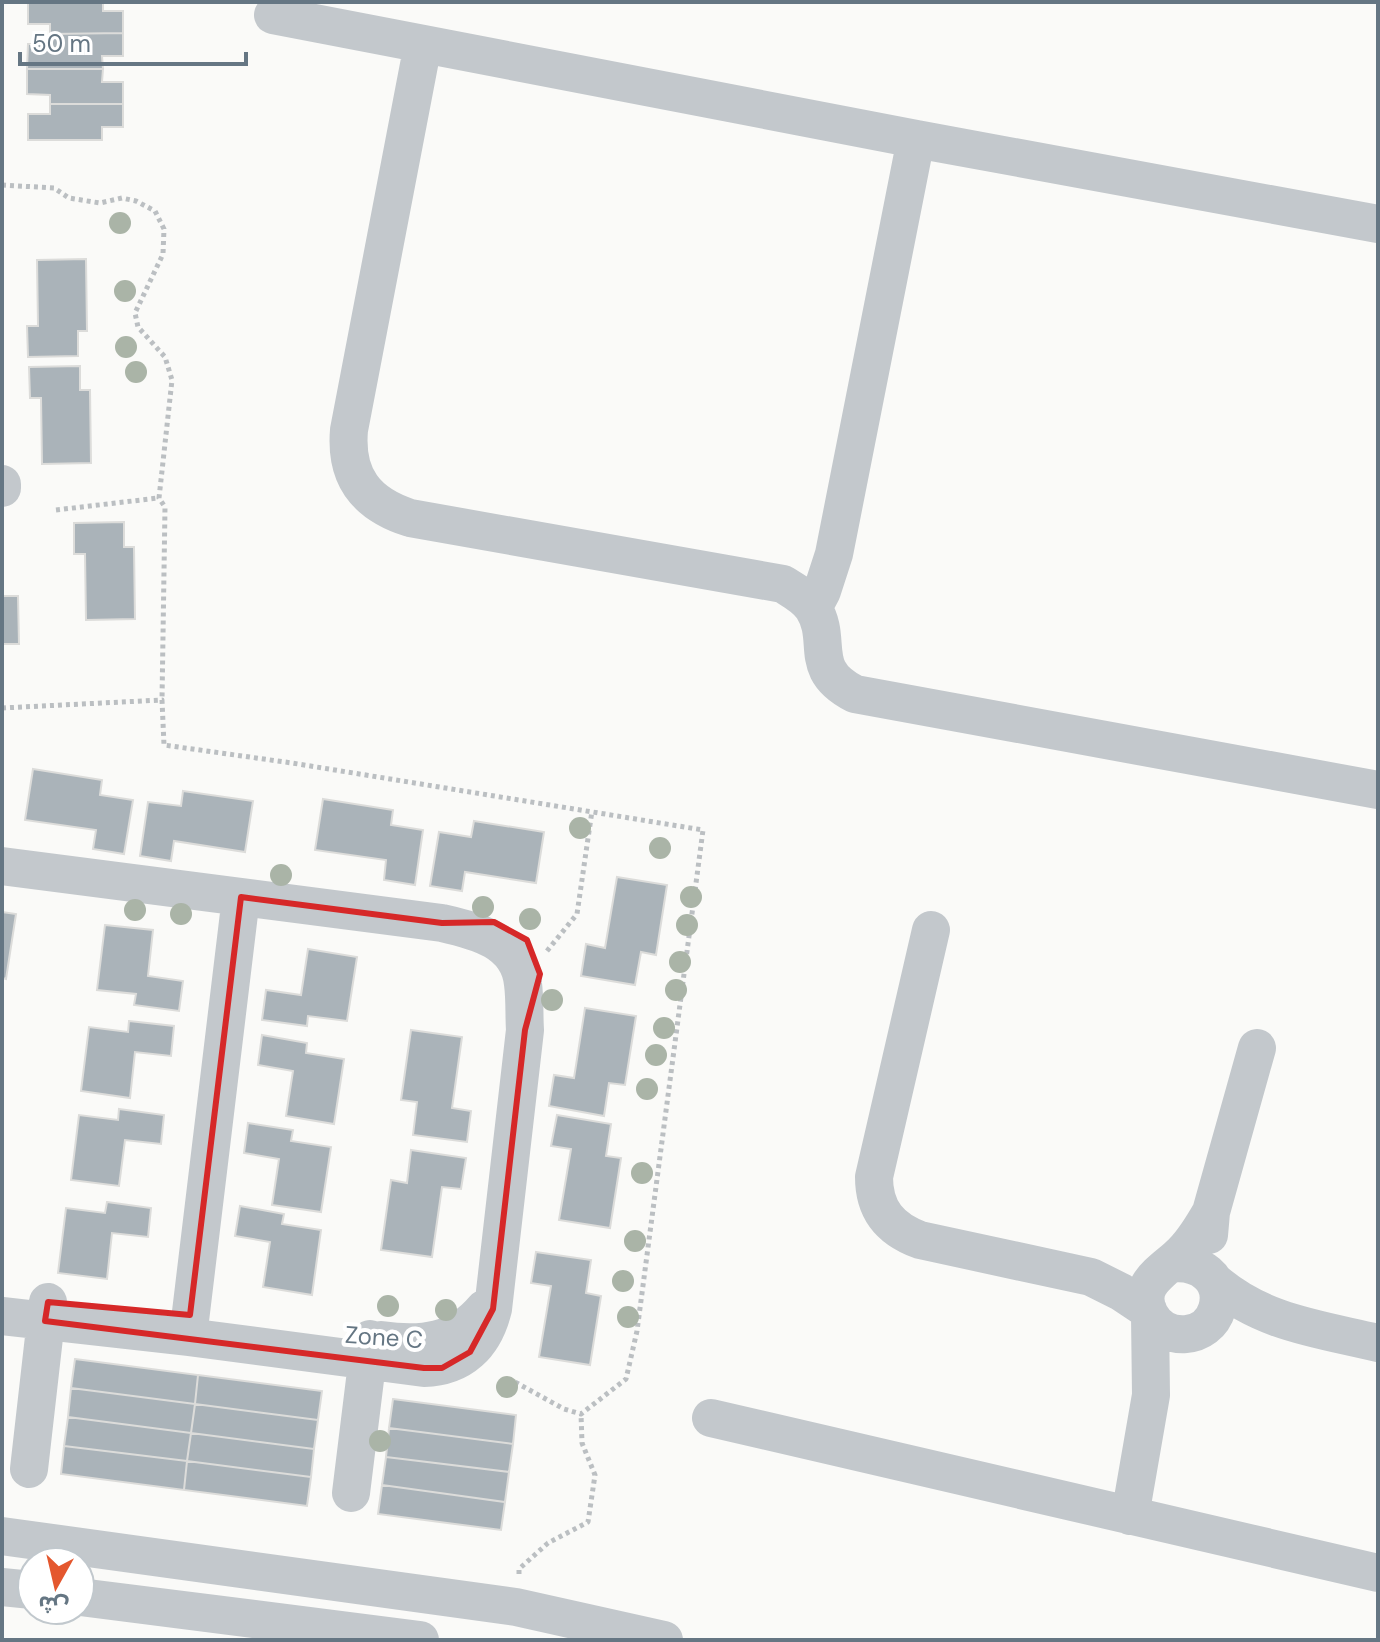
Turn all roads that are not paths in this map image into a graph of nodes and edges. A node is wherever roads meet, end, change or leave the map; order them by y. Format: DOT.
graph roads {
  1 [pos="273,15"];
  2 [pos="423,44"];
  3 [pos="916,139"];
  4 [pos="1378,224"];
  5 [pos="813,608"];
  6 [pos="1378,790"];
  7 [pos="2,866"];
  8 [pos="241,897"];
  9 [pos="442,923"];
  10 [pos="931,930"];
  11 [pos="525,1030"];
  12 [pos="1257,1048"];
  13 [pos="1211,1212"];
  14 [pos="1164,1268"];
  15 [pos="1091,1277"];
  16 [pos="1214,1279"];
  17 [pos="2,1296"];
  18 [pos="47,1312"];
  19 [pos="1149,1313"];
  20 [pos="2,1316"];
  21 [pos="1274,1319"];
  22 [pos="189,1326"];
  23 [pos="1196,1332"];
  24 [pos="1378,1343"];
  25 [pos="368,1350"];
  26 [pos="1151,1395"];
  27 [pos="711,1418"];
  28 [pos="29,1469"];
  29 [pos="351,1493"];
  30 [pos="1130,1516"];
  31 [pos="2,1536"];
  32 [pos="1378,1573"];
  33 [pos="96,1599"];
  34 [pos="420,1640"];
  35 [pos="664,1640"];
  1 -- 2 [label="street"];
  2 -- 3 [label="street"];
  2 -- 5 [label="street"];
  3 -- 4 [label="street"];
  3 -- 5 [label="street"];
  5 -- 6 [label="street"];
  7 -- 8 [label="street"];
  8 -- 9 [label="street"];
  8 -- 22 [label="street"];
  9 -- 11 [label="street"];
  9 -- 11 [label="street"];
  10 -- 15 [label="street"];
  11 -- 25 [label="street, Zone C"];
  12 -- 13 [label="street"];
  13 -- 14 [label="street"];
  13 -- 16 [label="street"];
  14 -- 15 [label="street"];
  14 -- 16 [label="street"];
  14 -- 19 [label="street"];
  15 -- 19 [label="street"];
  16 -- 21 [label="street"];
  16 -- 23 [label="street"];
  17 -- 18 [label="street, Zone C"];
  18 -- 20 [label="street, Zone C"];
  18 -- 22 [label="street, Zone C"];
  18 -- 28 [label="street"];
  19 -- 23 [label="street"];
  19 -- 26 [label="street"];
  21 -- 23 [label="street"];
  21 -- 24 [label="street"];
  22 -- 25 [label="street, Zone C"];
  23 -- 26 [label="street"];
  25 -- 29 [label="street"];
  26 -- 30 [label="street"];
  27 -- 30 [label="street"];
  30 -- 32 [label="street"];
  31 -- 35 [label="street"];
  33 -- 34 [label="street"];
}
